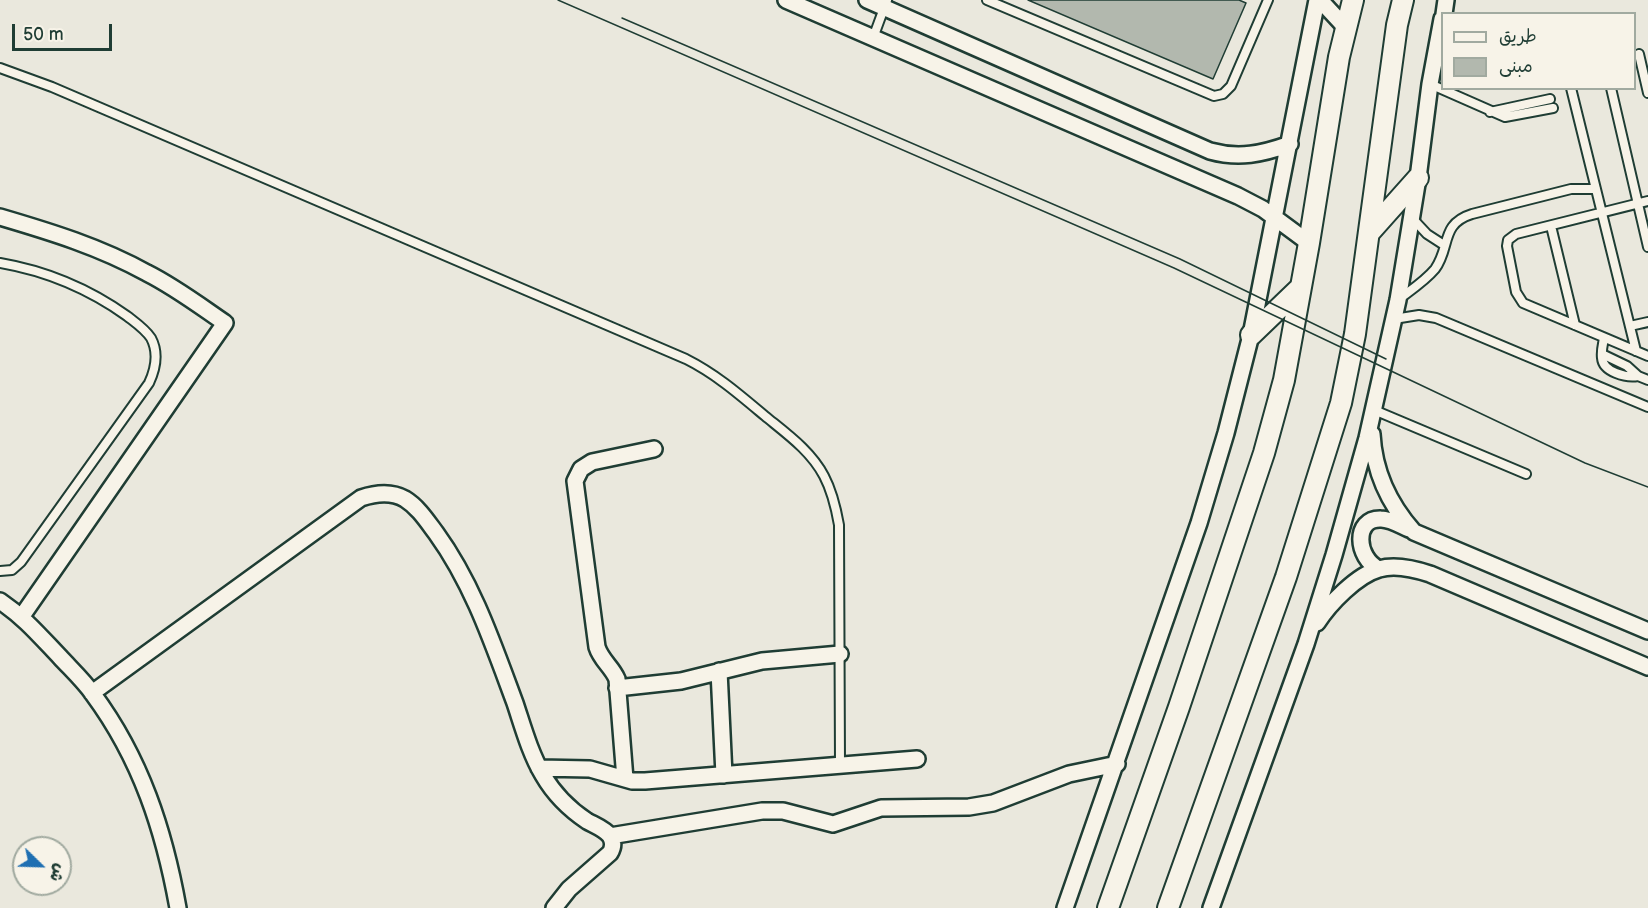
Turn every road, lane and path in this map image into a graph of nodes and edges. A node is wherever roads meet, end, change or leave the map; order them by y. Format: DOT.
graph roads {
  1 [pos="786,0"];
  2 [pos="867,0"];
  3 [pos="987,0"];
  4 [pos="1268,0"];
  5 [pos="1319,0"];
  6 [pos="1353,0"];
  7 [pos="1403,0"];
  8 [pos="886,4"];
  9 [pos="1346,28"];
  10 [pos="1441,29"];
  11 [pos="873,38"];
  12 [pos="1648,52"];
  13 [pos="1637,54"];
  14 [pos="0,68"];
  15 [pos="1430,84"];
  16 [pos="1441,89"];
  17 [pos="1443,90"];
  18 [pos="1571,90"];
  19 [pos="1611,90"];
  20 [pos="1648,93"];
  21 [pos="1551,104"];
  22 [pos="1290,144"];
  23 [pos="1419,178"];
  24 [pos="1596,189"];
  25 [pos="1648,201"];
  26 [pos="1638,204"];
  27 [pos="1602,213"];
  28 [pos="0,217"];
  29 [pos="1275,217"];
  30 [pos="1412,218"];
  31 [pos="1551,226"];
  32 [pos="1369,233"];
  33 [pos="1309,243"];
  34 [pos="1444,245"];
  35 [pos="1648,248"];
  36 [pos="0,263"];
  37 [pos="1301,287"];
  38 [pos="1398,300"];
  39 [pos="1394,319"];
  40 [pos="1648,322"];
  41 [pos="1575,326"];
  42 [pos="1630,326"];
  43 [pos="1251,335"];
  44 [pos="1604,338"];
  45 [pos="1636,351"];
  46 [pos="1648,356"];
  47 [pos="1648,380"];
  48 [pos="1648,407"];
  49 [pos="1374,410"];
  50 [pos="654,448"];
  51 [pos="1526,474"];
  52 [pos="1414,532"];
  53 [pos="1379,568"];
  54 [pos="0,570"];
  55 [pos="0,601"];
  56 [pos="22,616"];
  57 [pos="1648,631"];
  58 [pos="1306,644"];
  59 [pos="840,654"];
  60 [pos="1648,667"];
  61 [pos="718,671"];
  62 [pos="618,688"];
  63 [pos="92,693"];
  64 [pos="917,759"];
  65 [pos="1117,764"];
  66 [pos="840,765"];
  67 [pos="539,768"];
  68 [pos="724,775"];
  69 [pos="625,779"];
  70 [pos="610,836"];
  71 [pos="178,908"];
  72 [pos="554,908"];
  73 [pos="1065,908"];
  74 [pos="1108,908"];
  75 [pos="1168,908"];
  76 [pos="1211,908"];
  1 -- 11 [label="street"];
  2 -- 8 [label="street"];
  3 -- 4 [label="lane"];
  5 -- 9 [label="street"];
  5 -- 22 [label="street"];
  6 -- 9 [label="main road"];
  7 -- 32 [label="main road"];
  8 -- 11 [label="lane"];
  8 -- 22 [label="street"];
  9 -- 33 [label="main road"];
  10 -- 15 [label="street"];
  11 -- 29 [label="street"];
  12 -- 13 [label="lane"];
  13 -- 20 [label="lane"];
  14 -- 59 [label="lane"];
  15 -- 16 [label="lane"];
  15 -- 23 [label="street"];
  17 -- 21 [label="lane"];
  18 -- 24 [label="lane"];
  19 -- 26 [label="lane"];
  22 -- 29 [label="street"];
  23 -- 30 [label="street"];
  23 -- 32 [label="main road"];
  24 -- 27 [label="lane"];
  24 -- 34 [label="lane"];
  25 -- 26 [label="lane"];
  26 -- 27 [label="lane"];
  26 -- 35 [label="lane"];
  27 -- 31 [label="lane"];
  27 -- 42 [label="lane"];
  28 -- 56 [label="street"];
  29 -- 33 [label="street"];
  29 -- 43 [label="street"];
  30 -- 34 [label="lane"];
  30 -- 38 [label="street"];
  31 -- 41 [label="lane"];
  31 -- 41 [label="lane"];
  32 -- 75 [label="main road"];
  33 -- 37 [label="main road"];
  34 -- 38 [label="lane"];
  36 -- 54 [label="lane"];
  37 -- 43 [label="main road"];
  37 -- 74 [label="main road"];
  38 -- 39 [label="street"];
  39 -- 48 [label="lane"];
  39 -- 49 [label="street"];
  40 -- 42 [label="lane"];
  41 -- 44 [label="lane"];
  42 -- 45 [label="lane"];
  43 -- 65 [label="street"];
  44 -- 45 [label="lane"];
  44 -- 47 [label="lane"];
  45 -- 46 [label="lane"];
  49 -- 51 [label="lane"];
  49 -- 52 [label="street"];
  49 -- 58 [label="street"];
  50 -- 62 [label="street"];
  52 -- 53 [label="street"];
  52 -- 57 [label="street"];
  53 -- 58 [label="street"];
  53 -- 60 [label="street"];
  55 -- 56 [label="street"];
  56 -- 63 [label="street"];
  58 -- 76 [label="street"];
  59 -- 61 [label="street"];
  59 -- 66 [label="lane"];
  61 -- 62 [label="street"];
  61 -- 68 [label="street"];
  62 -- 69 [label="street"];
  63 -- 67 [label="street"];
  63 -- 71 [label="street"];
  64 -- 66 [label="street"];
  65 -- 70 [label="street"];
  65 -- 73 [label="street"];
  66 -- 68 [label="street"];
  67 -- 69 [label="street"];
  67 -- 70 [label="street"];
  68 -- 69 [label="street"];
  70 -- 72 [label="street"];
}
